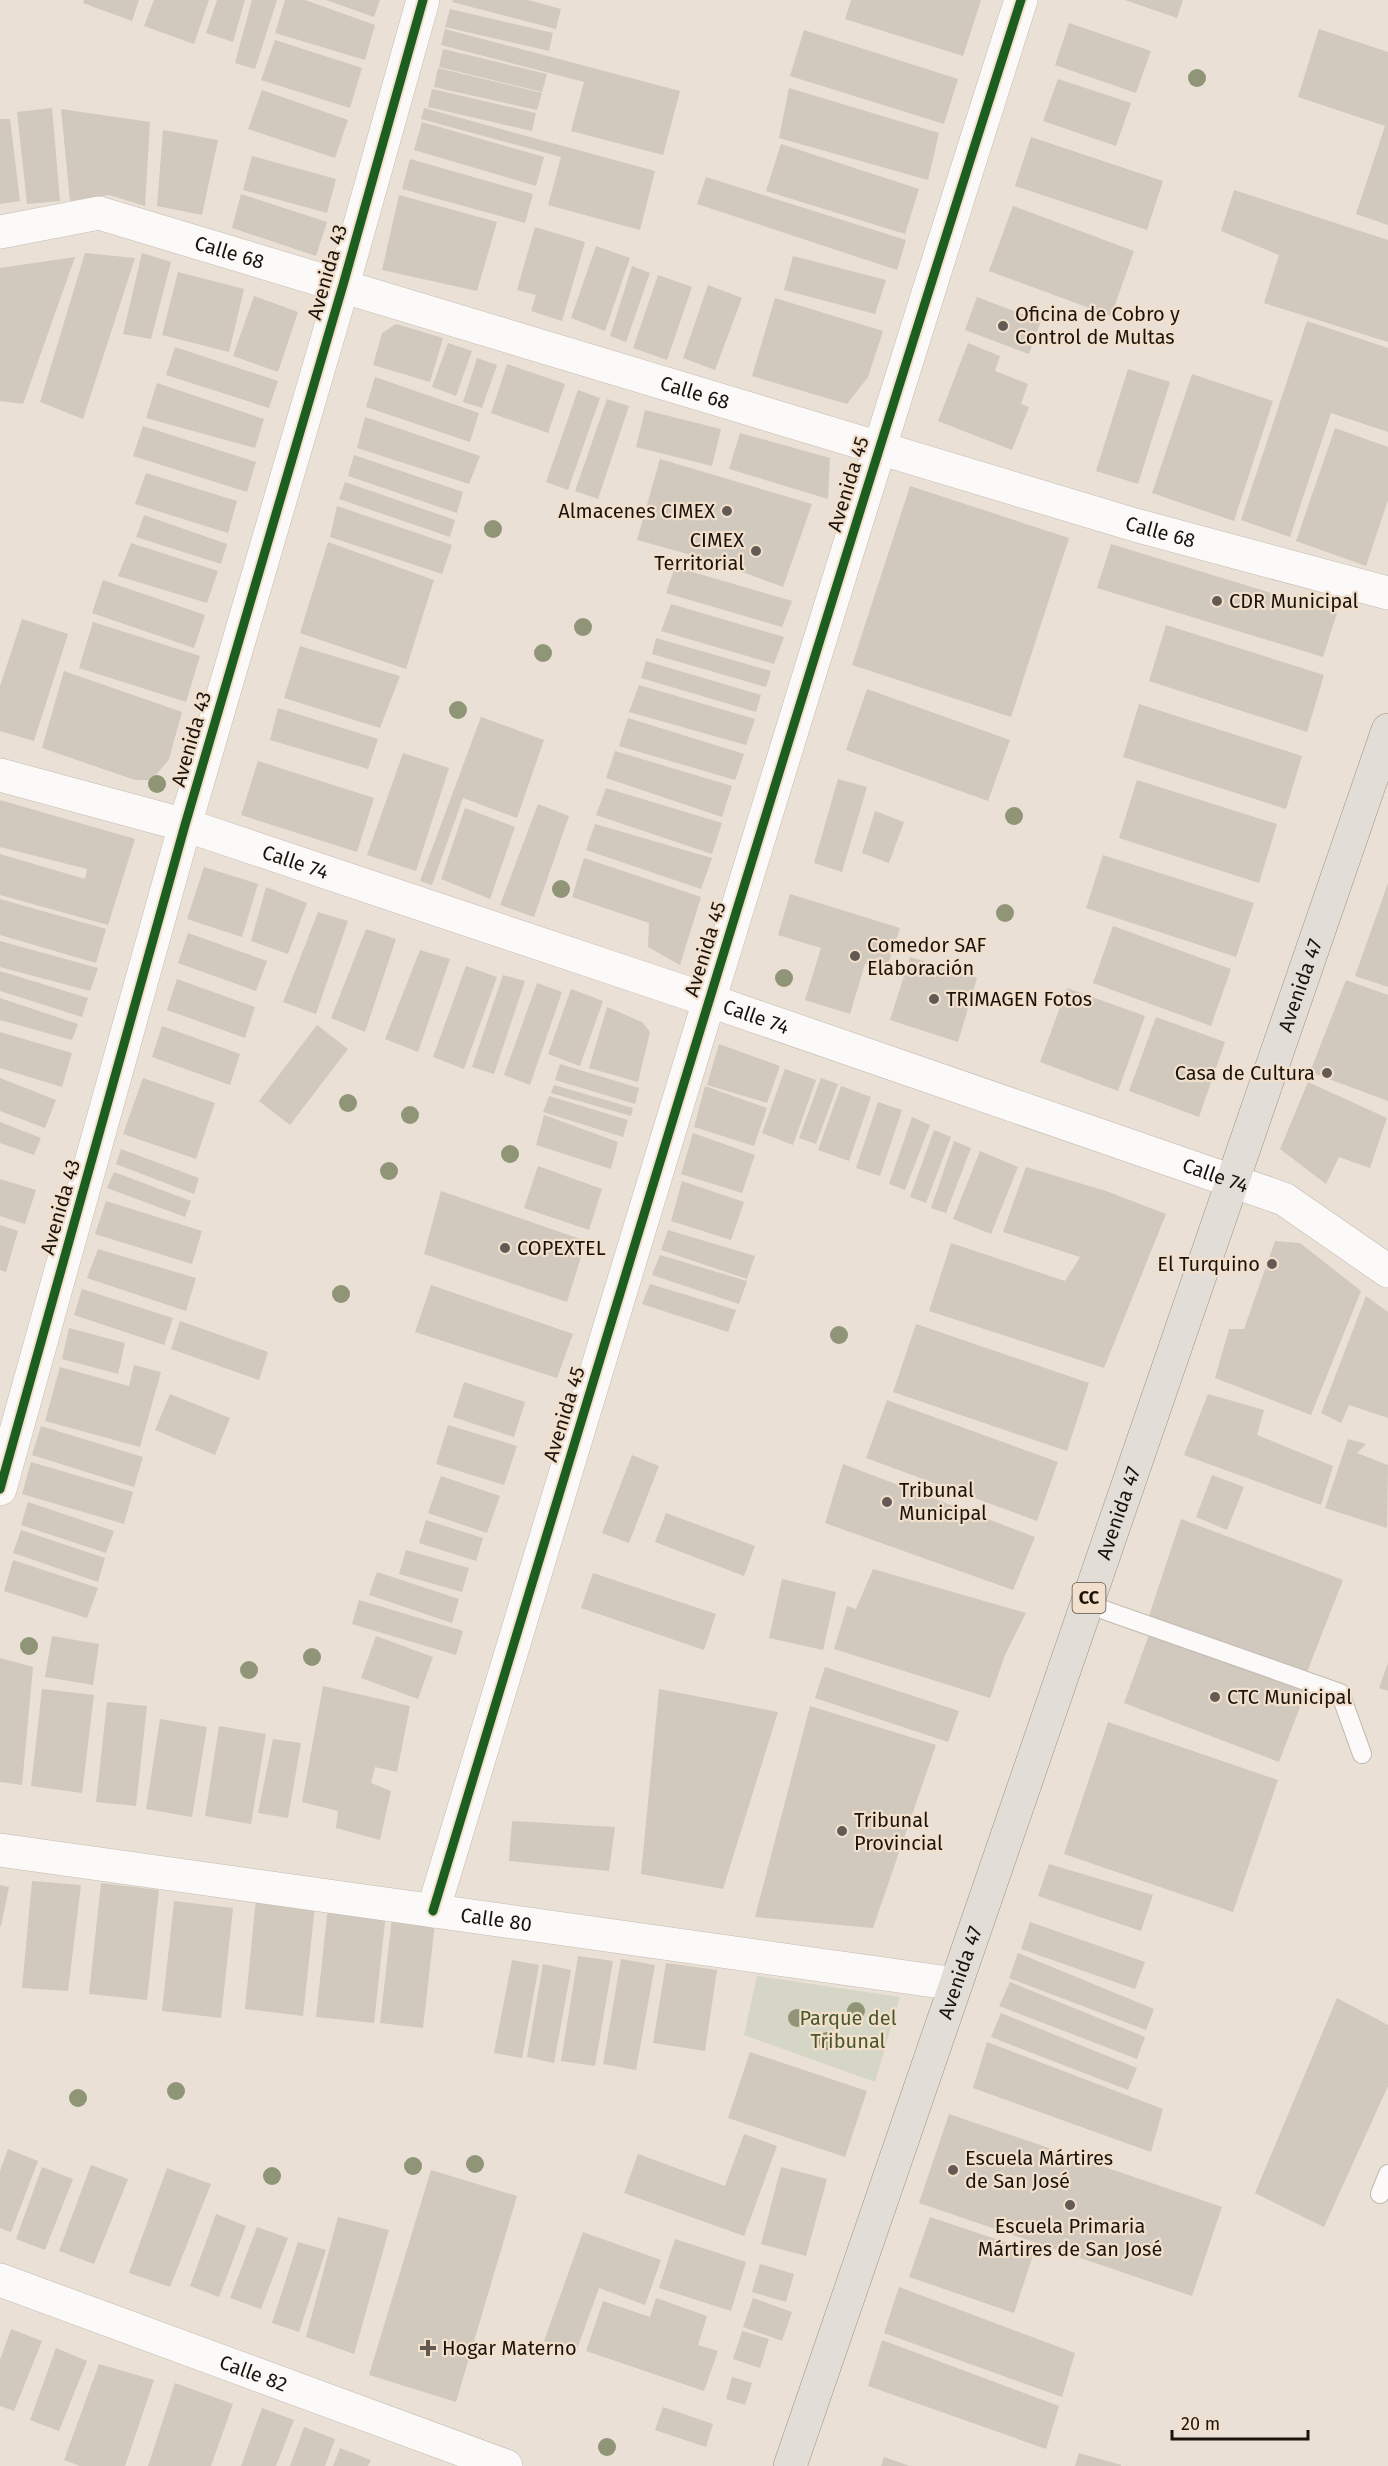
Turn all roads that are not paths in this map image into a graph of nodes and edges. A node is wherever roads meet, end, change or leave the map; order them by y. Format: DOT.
graph roads {
  1 [pos="423,0"];
  2 [pos="1021,0"];
  3 [pos="0,232"];
  4 [pos="343,285"];
  5 [pos="879,446"];
  6 [pos="1388,593"];
  7 [pos="1388,730"];
  8 [pos="0,775"];
  9 [pos="184,825"];
  10 [pos="708,1000"];
  11 [pos="1232,1183"];
  12 [pos="1388,1271"];
  13 [pos="0,1489"];
  14 [pos="1087,1604"];
  15 [pos="1362,1754"];
  16 [pos="0,1850"];
  17 [pos="433,1911"];
  18 [pos="956,1984"];
  19 [pos="1388,2174"];
  20 [pos="1380,2194"];
  21 [pos="0,2280"];
  22 [pos="506,2466"];
  23 [pos="790,2466"];
  1 -- 4 [label="street, Avenida 43"];
  2 -- 5 [label="street, Avenida 45"];
  3 -- 4 [label="street, Calle 68"];
  4 -- 5 [label="street, Calle 68"];
  4 -- 9 [label="street, Avenida 43"];
  5 -- 6 [label="street, Calle 68"];
  5 -- 10 [label="street, Avenida 45"];
  7 -- 11 [label="main road, Avenida 47 / CC"];
  8 -- 9 [label="street, Calle 74"];
  9 -- 10 [label="street, Calle 74"];
  9 -- 13 [label="street, Avenida 43"];
  10 -- 11 [label="street, Calle 74"];
  10 -- 17 [label="street, Avenida 45"];
  11 -- 12 [label="street, Calle 74"];
  11 -- 14 [label="main road, Avenida 47 / CC"];
  14 -- 15 [label="lane"];
  14 -- 18 [label="main road, Avenida 47 / CC"];
  16 -- 17 [label="street, Calle 80"];
  17 -- 18 [label="street, Calle 80"];
  18 -- 23 [label="main road, Avenida 47 / CC"];
  19 -- 20 [label="lane"];
  21 -- 22 [label="street, Calle 82"];
}
